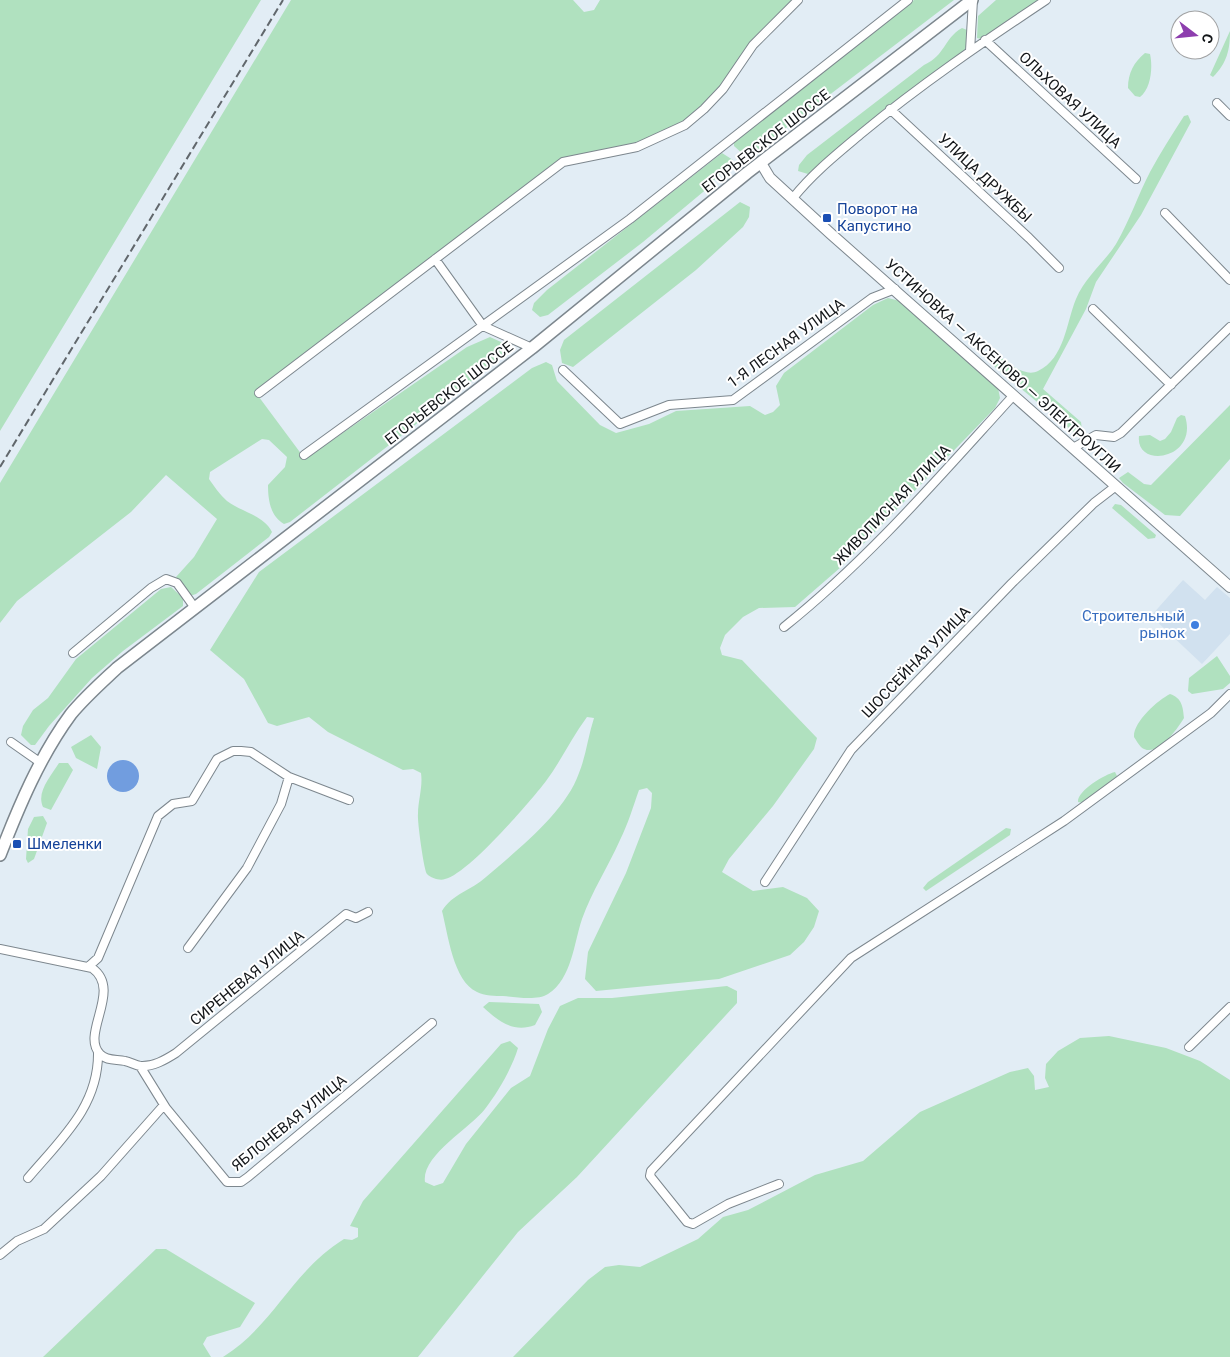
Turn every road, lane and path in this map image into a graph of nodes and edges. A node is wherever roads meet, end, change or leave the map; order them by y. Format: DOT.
graph roads {
  1 [pos="798,0"];
  2 [pos="908,0"];
  3 [pos="972,0"];
  4 [pos="1046,0"];
  5 [pos="985,40"];
  6 [pos="970,51"];
  7 [pos="1217,104"];
  8 [pos="890,109"];
  9 [pos="1230,116"];
  10 [pos="761,163"];
  11 [pos="1136,179"];
  12 [pos="793,198"];
  13 [pos="1165,213"];
  14 [pos="435,259"];
  15 [pos="1059,268"];
  16 [pos="1230,280"];
  17 [pos="894,289"];
  18 [pos="1093,308"];
  19 [pos="483,326"];
  20 [pos="1230,327"];
  21 [pos="532,348"];
  22 [pos="563,370"];
  23 [pos="1171,385"];
  24 [pos="259,393"];
  25 [pos="1013,396"];
  26 [pos="1073,448"];
  27 [pos="304,455"];
  28 [pos="1116,486"];
  29 [pos="1230,588"];
  30 [pos="194,608"];
  31 [pos="784,627"];
  32 [pos="74,653"];
  33 [pos="1230,694"];
  34 [pos="11,742"];
  35 [pos="41,763"];
  36 [pos="290,777"];
  37 [pos="349,800"];
  38 [pos="0,855"];
  39 [pos="765,882"];
  40 [pos="368,912"];
  41 [pos="188,948"];
  42 [pos="0,949"];
  43 [pos="88,967"];
  44 [pos="1230,1007"];
  45 [pos="432,1023"];
  46 [pos="1189,1047"];
  47 [pos="98,1052"];
  48 [pos="140,1066"];
  49 [pos="164,1105"];
  50 [pos="28,1178"];
  51 [pos="779,1184"];
  52 [pos="0,1255"];
  1 -- 14 [label="street"];
  2 -- 19 [label="street"];
  3 -- 6 [label="street"];
  3 -- 10 [label="main road, ЕГОРЬЕВСКОЕ ШОССЕ"];
  4 -- 5 [label="street"];
  5 -- 6 [label="street"];
  5 -- 11 [label="street, ОЛЬХОВАЯ УЛИЦА"];
  6 -- 8 [label="street"];
  7 -- 9 [label="street"];
  8 -- 12 [label="street"];
  8 -- 15 [label="street, УЛИЦА ДРУЖБЫ"];
  10 -- 12 [label="main road, УСТИНОВКА — АКСЕНОВО — ЭЛЕКТРОУГЛИ"];
  10 -- 21 [label="main road, ЕГОРЬЕВСКОЕ ШОССЕ"];
  12 -- 17 [label="main road, УСТИНОВКА — АКСЕНОВО — ЭЛЕКТРОУГЛИ"];
  13 -- 16 [label="street"];
  14 -- 19 [label="street"];
  14 -- 24 [label="street"];
  17 -- 22 [label="street, 1-Я ЛЕСНАЯ УЛИЦА"];
  17 -- 25 [label="main road, УСТИНОВКА — АКСЕНОВО — ЭЛЕКТРОУГЛИ"];
  18 -- 23 [label="street"];
  19 -- 21 [label="street"];
  19 -- 27 [label="street"];
  20 -- 23 [label="street"];
  21 -- 30 [label="main road, ЕГОРЬЕВСКОЕ ШОССЕ"];
  23 -- 26 [label="street"];
  25 -- 26 [label="main road, УСТИНОВКА — АКСЕНОВО — ЭЛЕКТРОУГЛИ"];
  25 -- 31 [label="street, ЖИВОПИСНАЯ УЛИЦА"];
  26 -- 28 [label="main road, УСТИНОВКА — АКСЕНОВО — ЭЛЕКТРОУГЛИ"];
  28 -- 29 [label="main road, УСТИНОВКА — АКСЕНОВО — ЭЛЕКТРОУГЛИ"];
  28 -- 39 [label="street, ШОССЕЙНАЯ УЛИЦА"];
  30 -- 32 [label="street"];
  30 -- 35 [label="main road, ЕГОРЬЕВСКОЕ ШОССЕ"];
  33 -- 51 [label="street"];
  34 -- 35 [label="street"];
  35 -- 38 [label="main road, ЕГОРЬЕВСКОЕ ШОССЕ"];
  36 -- 37 [label="street"];
  36 -- 41 [label="street"];
  36 -- 43 [label="street"];
  40 -- 48 [label="street, СИРЕНЕВАЯ УЛИЦА"];
  42 -- 43 [label="street"];
  43 -- 47 [label="street"];
  44 -- 46 [label="street"];
  45 -- 49 [label="street, ЯБЛОНЕВАЯ УЛИЦА"];
  47 -- 48 [label="street"];
  47 -- 50 [label="street"];
  48 -- 49 [label="street, ЯБЛОНЕВАЯ УЛИЦА"];
  49 -- 52 [label="street"];
}
